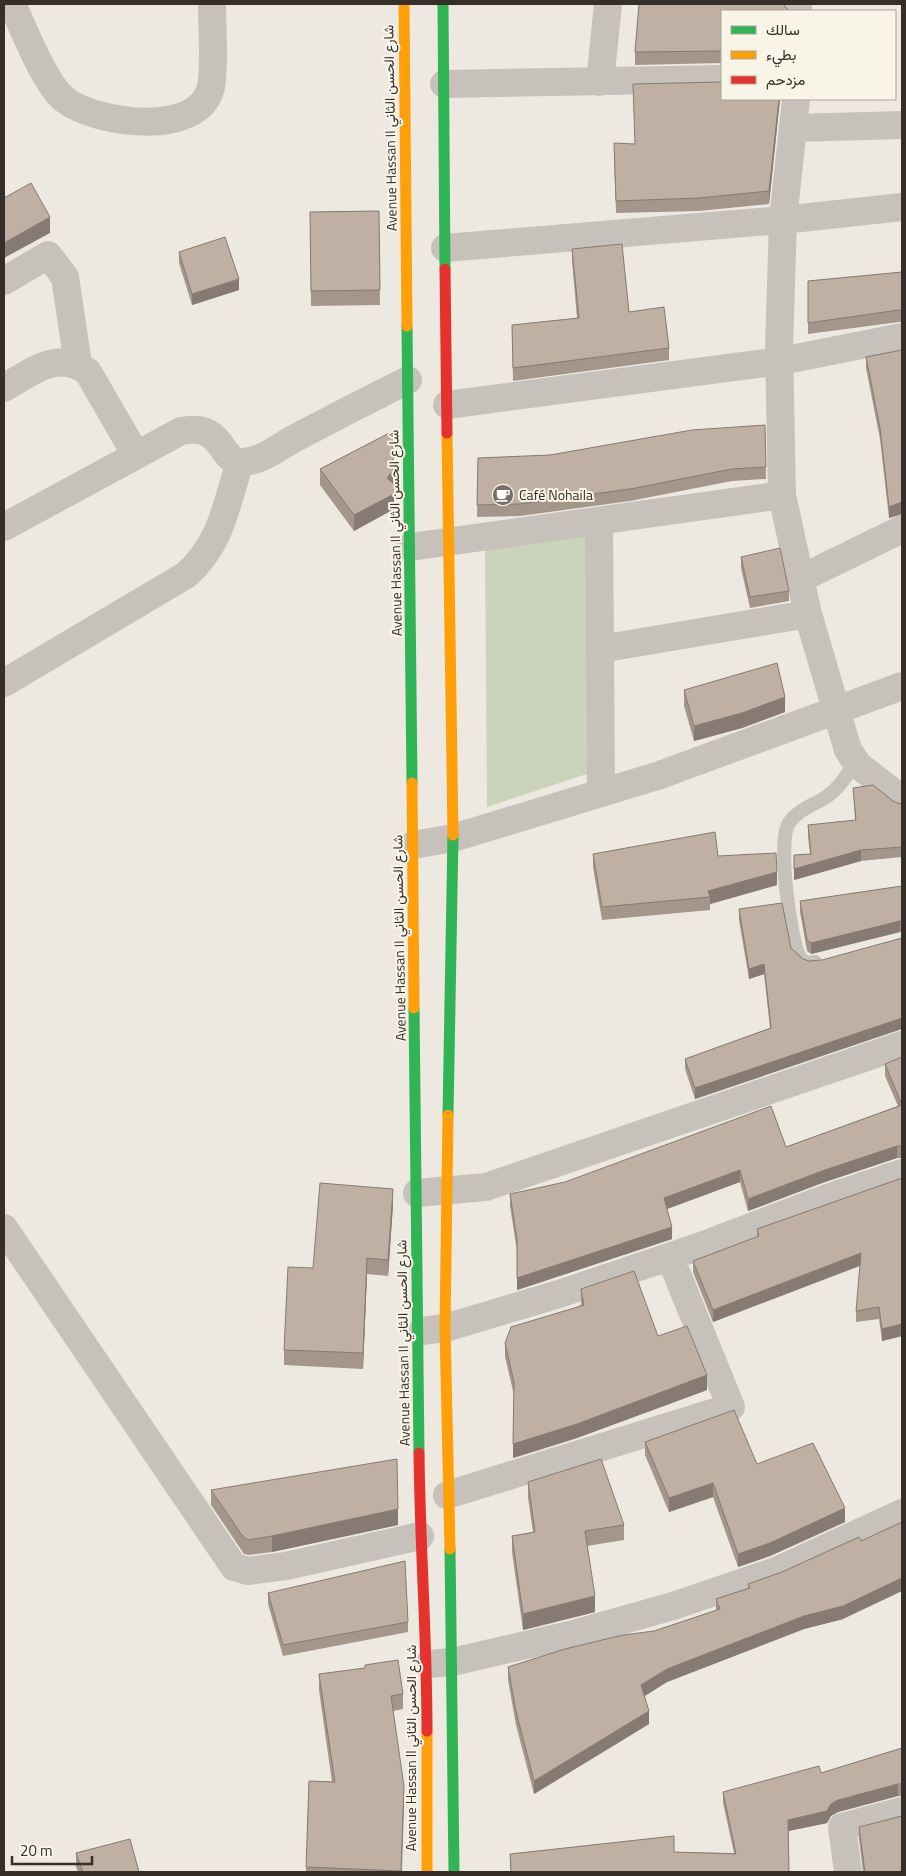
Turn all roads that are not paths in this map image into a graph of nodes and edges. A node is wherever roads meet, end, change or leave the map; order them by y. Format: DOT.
graph roads {
  1 [pos="12,4"];
  2 [pos="212,4"];
  3 [pos="404,4"];
  4 [pos="443,4"];
  5 [pos="608,4"];
  6 [pos="721,78"];
  7 [pos="600,82"];
  8 [pos="444,84"];
  9 [pos="796,100"];
  10 [pos="902,125"];
  11 [pos="794,128"];
  12 [pos="902,207"];
  13 [pos="783,220"];
  14 [pos="445,248"];
  15 [pos="4,280"];
  16 [pos="902,337"];
  17 [pos="781,361"];
  18 [pos="78,364"];
  19 [pos="408,380"];
  20 [pos="4,388"];
  21 [pos="447,405"];
  22 [pos="136,455"];
  23 [pos="240,462"];
  24 [pos="782,495"];
  25 [pos="599,521"];
  26 [pos="4,527"];
  27 [pos="902,529"];
  28 [pos="448,541"];
  29 [pos="410,547"];
  30 [pos="800,578"];
  31 [pos="808,614"];
  32 [pos="600,649"];
  33 [pos="4,682"];
  34 [pos="902,686"];
  35 [pos="837,708"];
  36 [pos="855,761"];
  37 [pos="601,792"];
  38 [pos="902,799"];
  39 [pos="454,838"];
  40 [pos="413,844"];
  41 [pos="828,960"];
  42 [pos="902,1045"];
  43 [pos="902,1173"];
  44 [pos="447,1191"];
  45 [pos="417,1193"];
  46 [pos="4,1228"];
  47 [pos="670,1257"];
  48 [pos="445,1328"];
  49 [pos="418,1332"];
  50 [pos="448,1495"];
  51 [pos="902,1513"];
  52 [pos="420,1536"];
  53 [pos="440,1663"];
  54 [pos="902,1811"];
  55 [pos="427,1872"];
  56 [pos="454,1872"];
  57 [pos="848,1872"];
  1 -- 2 [label="street"];
  3 -- 19 [label="main road, Avenue Hassan II شارع الحسن الثاني"];
  4 -- 8 [label="main road, Avenue Hassan II شارع الحسن الثاني"];
  5 -- 7 [label="street"];
  6 -- 7 [label="street"];
  7 -- 8 [label="street"];
  8 -- 14 [label="main road, Avenue Hassan II شارع الحسن الثاني"];
  9 -- 11 [label="street"];
  10 -- 11 [label="street"];
  11 -- 13 [label="street"];
  12 -- 13 [label="street"];
  13 -- 14 [label="street"];
  13 -- 17 [label="street"];
  14 -- 21 [label="main road, Avenue Hassan II شارع الحسن الثاني"];
  15 -- 18 [label="street"];
  16 -- 17 [label="street"];
  17 -- 21 [label="street"];
  17 -- 24 [label="street"];
  18 -- 20 [label="street"];
  18 -- 22 [label="street"];
  19 -- 23 [label="street"];
  19 -- 29 [label="main road, Avenue Hassan II شارع الحسن الثاني"];
  21 -- 28 [label="main road, Avenue Hassan II شارع الحسن الثاني"];
  22 -- 23 [label="street"];
  22 -- 26 [label="street"];
  23 -- 33 [label="street"];
  24 -- 25 [label="street"];
  24 -- 30 [label="street"];
  25 -- 28 [label="street"];
  25 -- 32 [label="street"];
  27 -- 30 [label="street"];
  28 -- 29 [label="street"];
  28 -- 39 [label="main road, Avenue Hassan II شارع الحسن الثاني"];
  29 -- 40 [label="main road, Avenue Hassan II شارع الحسن الثاني"];
  30 -- 31 [label="street"];
  31 -- 32 [label="street"];
  31 -- 35 [label="street"];
  32 -- 37 [label="street"];
  34 -- 35 [label="street"];
  35 -- 36 [label="street"];
  35 -- 37 [label="street"];
  36 -- 38 [label="street"];
  36 -- 41 [label="lane"];
  37 -- 39 [label="street"];
  39 -- 40 [label="street"];
  39 -- 44 [label="main road, Avenue Hassan II شارع الحسن الثاني"];
  40 -- 45 [label="main road, Avenue Hassan II شارع الحسن الثاني"];
  42 -- 44 [label="street"];
  43 -- 47 [label="street"];
  44 -- 45 [label="street"];
  44 -- 48 [label="main road, Avenue Hassan II شارع الحسن الثاني"];
  45 -- 49 [label="main road, Avenue Hassan II شارع الحسن الثاني"];
  46 -- 52 [label="street"];
  47 -- 48 [label="street"];
  47 -- 50 [label="street"];
  48 -- 49 [label="street"];
  48 -- 50 [label="main road, Avenue Hassan II شارع الحسن الثاني"];
  49 -- 52 [label="main road, Avenue Hassan II شارع الحسن الثاني"];
  50 -- 53 [label="main road, Avenue Hassan II شارع الحسن الثاني"];
  51 -- 53 [label="street"];
  52 -- 53 [label="main road, Avenue Hassan II شارع الحسن الثاني"];
  53 -- 55 [label="main road, Avenue Hassan II شارع الحسن الثاني"];
  53 -- 56 [label="main road, Avenue Hassan II شارع الحسن الثاني"];
  54 -- 57 [label="street"];
}
